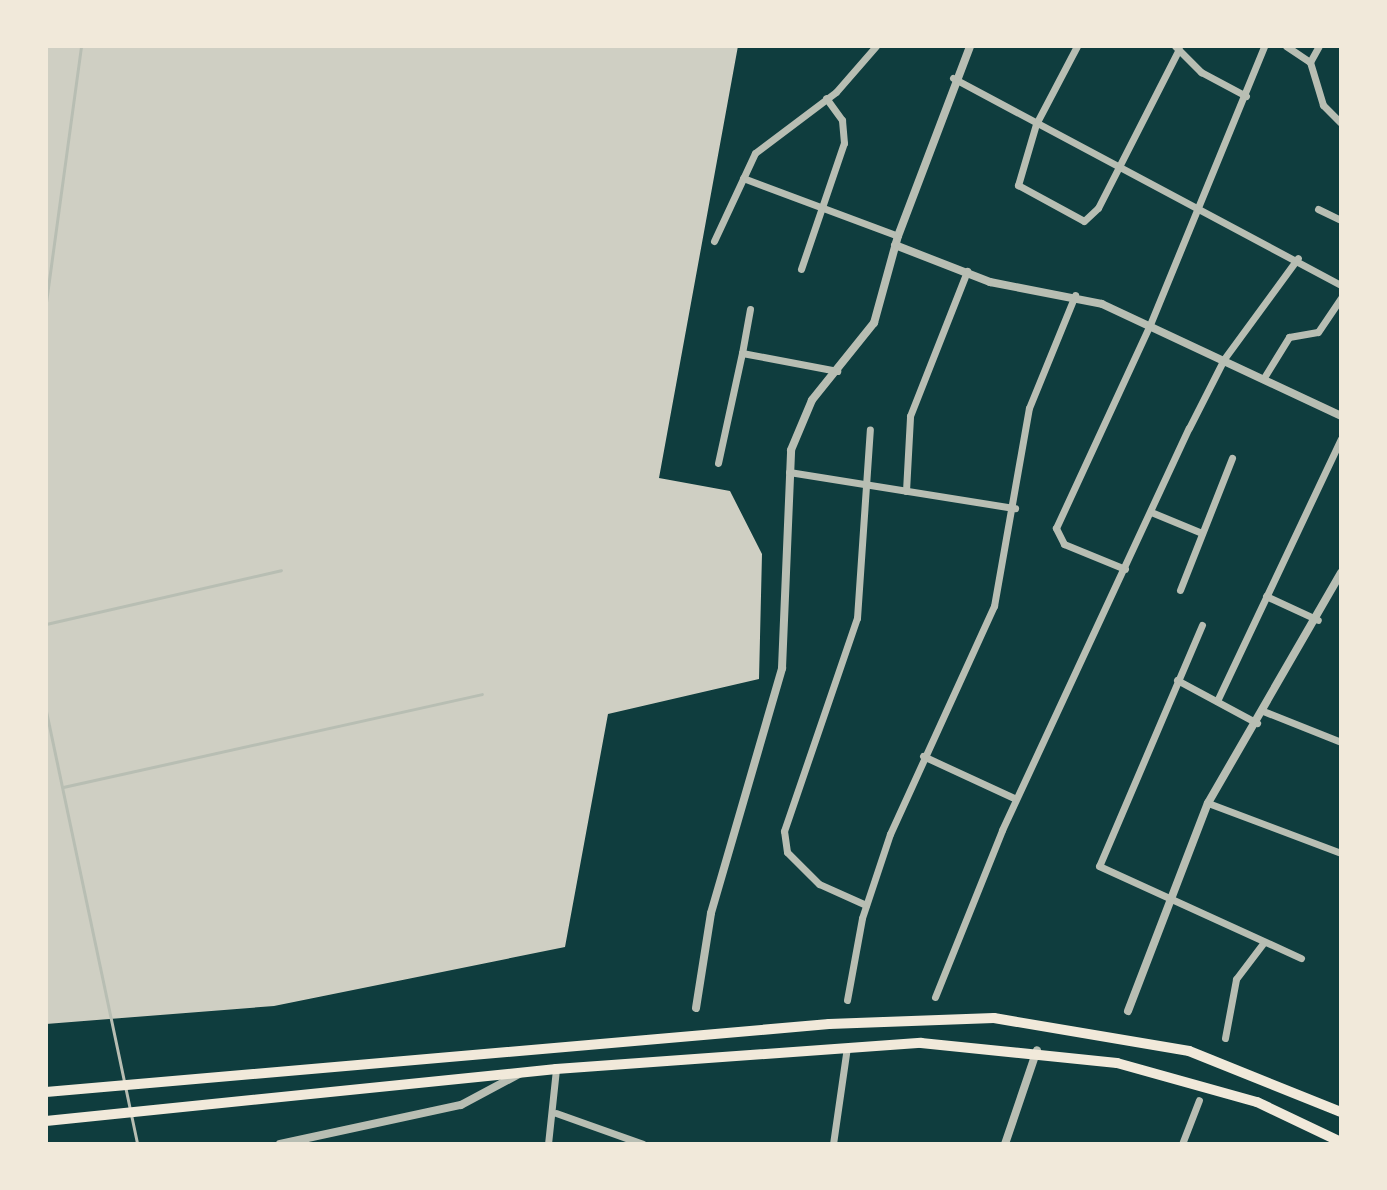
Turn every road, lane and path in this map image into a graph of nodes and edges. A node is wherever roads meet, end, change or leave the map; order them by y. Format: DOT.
graph roads {
  1 [pos="81,46"];
  2 [pos="970,46"];
  3 [pos="1077,46"];
  4 [pos="1264,46"];
  5 [pos="1286,46"];
  6 [pos="1319,46"];
  7 [pos="874,48"];
  8 [pos="1177,48"];
  9 [pos="1310,62"];
  10 [pos="953,78"];
  11 [pos="1246,96"];
  12 [pos="826,98"];
  13 [pos="1341,123"];
  14 [pos="1036,124"];
  15 [pos="1117,167"];
  16 [pos="743,178"];
  17 [pos="1196,208"];
  18 [pos="1318,209"];
  19 [pos="820,211"];
  20 [pos="1341,220"];
  21 [pos="714,241"];
  22 [pos="896,241"];
  23 [pos="1298,258"];
  24 [pos="801,269"];
  25 [pos="967,271"];
  26 [pos="1341,285"];
  27 [pos="1075,295"];
  28 [pos="1341,298"];
  29 [pos="46,302"];
  30 [pos="750,309"];
  31 [pos="1149,327"];
  32 [pos="742,353"];
  33 [pos="1224,359"];
  34 [pos="837,371"];
  35 [pos="1265,376"];
  36 [pos="1341,416"];
  37 [pos="870,429"];
  38 [pos="1341,439"];
  39 [pos="1232,458"];
  40 [pos="718,463"];
  41 [pos="789,472"];
  42 [pos="866,484"];
  43 [pos="906,491"];
  44 [pos="1015,508"];
  45 [pos="1151,512"];
  46 [pos="1202,533"];
  47 [pos="1125,569"];
  48 [pos="281,570"];
  49 [pos="1341,573"];
  50 [pos="1339,583"];
  51 [pos="1180,590"];
  52 [pos="1266,596"];
  53 [pos="1318,620"];
  54 [pos="46,624"];
  55 [pos="1202,625"];
  56 [pos="1177,680"];
  57 [pos="482,694"];
  58 [pos="1217,701"];
  59 [pos="46,711"];
  60 [pos="1263,711"];
  61 [pos="1257,723"];
  62 [pos="1341,742"];
  63 [pos="923,756"];
  64 [pos="63,787"];
  65 [pos="1016,799"];
  66 [pos="1208,803"];
  67 [pos="1341,853"];
  68 [pos="1167,900"];
  69 [pos="866,905"];
  70 [pos="1264,942"];
  71 [pos="1301,958"];
  72 [pos="935,997"];
  73 [pos="847,1000"];
  74 [pos="696,1008"];
  75 [pos="1128,1011"];
  76 [pos="1225,1038"];
  77 [pos="847,1047"];
  78 [pos="1037,1050"];
  79 [pos="556,1069"];
  80 [pos="521,1072"];
  81 [pos="128,1086"];
  82 [pos="46,1092"];
  83 [pos="1199,1100"];
  84 [pos="1341,1112"];
  85 [pos="133,1113"];
  86 [pos="556,1113"];
  87 [pos="46,1121"];
  88 [pos="1341,1142"];
  89 [pos="137,1144"];
  90 [pos="280,1144"];
  91 [pos="548,1144"];
  92 [pos="643,1144"];
  93 [pos="833,1144"];
  94 [pos="1005,1144"];
  95 [pos="1182,1144"];
  1 -- 29 [label="lane"];
  2 -- 10 [label="street"];
  3 -- 14 [label="street"];
  4 -- 11 [label="street"];
  5 -- 9 [label="street"];
  6 -- 9 [label="street"];
  7 -- 12 [label="street"];
  8 -- 11 [label="street"];
  8 -- 15 [label="street"];
  9 -- 13 [label="street"];
  10 -- 14 [label="street"];
  10 -- 22 [label="street"];
  11 -- 17 [label="street"];
  12 -- 16 [label="street"];
  12 -- 19 [label="street"];
  14 -- 15 [label="street"];
  14 -- 15 [label="street"];
  15 -- 17 [label="street"];
  16 -- 19 [label="street"];
  16 -- 21 [label="street"];
  17 -- 23 [label="street"];
  17 -- 31 [label="street"];
  18 -- 20 [label="street"];
  19 -- 22 [label="street"];
  19 -- 24 [label="street"];
  22 -- 25 [label="street"];
  22 -- 34 [label="street"];
  23 -- 26 [label="street"];
  23 -- 33 [label="street"];
  25 -- 27 [label="street"];
  25 -- 43 [label="street"];
  27 -- 31 [label="street"];
  27 -- 44 [label="street"];
  28 -- 35 [label="street"];
  30 -- 32 [label="street"];
  31 -- 33 [label="street"];
  31 -- 47 [label="street"];
  32 -- 34 [label="street"];
  32 -- 40 [label="street"];
  33 -- 35 [label="street"];
  33 -- 45 [label="street"];
  34 -- 41 [label="street"];
  35 -- 36 [label="street"];
  37 -- 42 [label="street"];
  38 -- 52 [label="street"];
  39 -- 46 [label="street"];
  41 -- 42 [label="street"];
  41 -- 74 [label="street"];
  42 -- 43 [label="street"];
  42 -- 69 [label="street"];
  43 -- 44 [label="street"];
  44 -- 63 [label="street"];
  45 -- 46 [label="street"];
  45 -- 47 [label="street"];
  46 -- 51 [label="street"];
  47 -- 65 [label="street"];
  48 -- 54 [label="lane"];
  49 -- 50 [label="street"];
  50 -- 53 [label="street"];
  52 -- 53 [label="street"];
  52 -- 58 [label="street"];
  53 -- 60 [label="street"];
  55 -- 56 [label="street"];
  56 -- 58 [label="street"];
  56 -- 68 [label="street"];
  57 -- 64 [label="lane"];
  58 -- 61 [label="street"];
  59 -- 64 [label="lane"];
  60 -- 61 [label="street"];
  60 -- 62 [label="street"];
  61 -- 66 [label="street"];
  63 -- 65 [label="street"];
  63 -- 69 [label="street"];
  64 -- 81 [label="lane"];
  65 -- 72 [label="street"];
  66 -- 67 [label="street"];
  66 -- 68 [label="street"];
  68 -- 70 [label="street"];
  68 -- 75 [label="street"];
  69 -- 73 [label="street"];
  70 -- 71 [label="street"];
  70 -- 76 [label="street"];
  77 -- 78 [label="main road"];
  77 -- 79 [label="main road"];
  77 -- 93 [label="street"];
  78 -- 88 [label="main road"];
  78 -- 94 [label="street"];
  79 -- 80 [label="main road"];
  79 -- 86 [label="street"];
  80 -- 85 [label="main road"];
  80 -- 90 [label="street"];
  81 -- 82 [label="main road"];
  81 -- 84 [label="main road"];
  81 -- 85 [label="lane"];
  83 -- 95 [label="street"];
  85 -- 87 [label="main road"];
  85 -- 89 [label="lane"];
  86 -- 91 [label="street"];
  86 -- 92 [label="street"];
}
